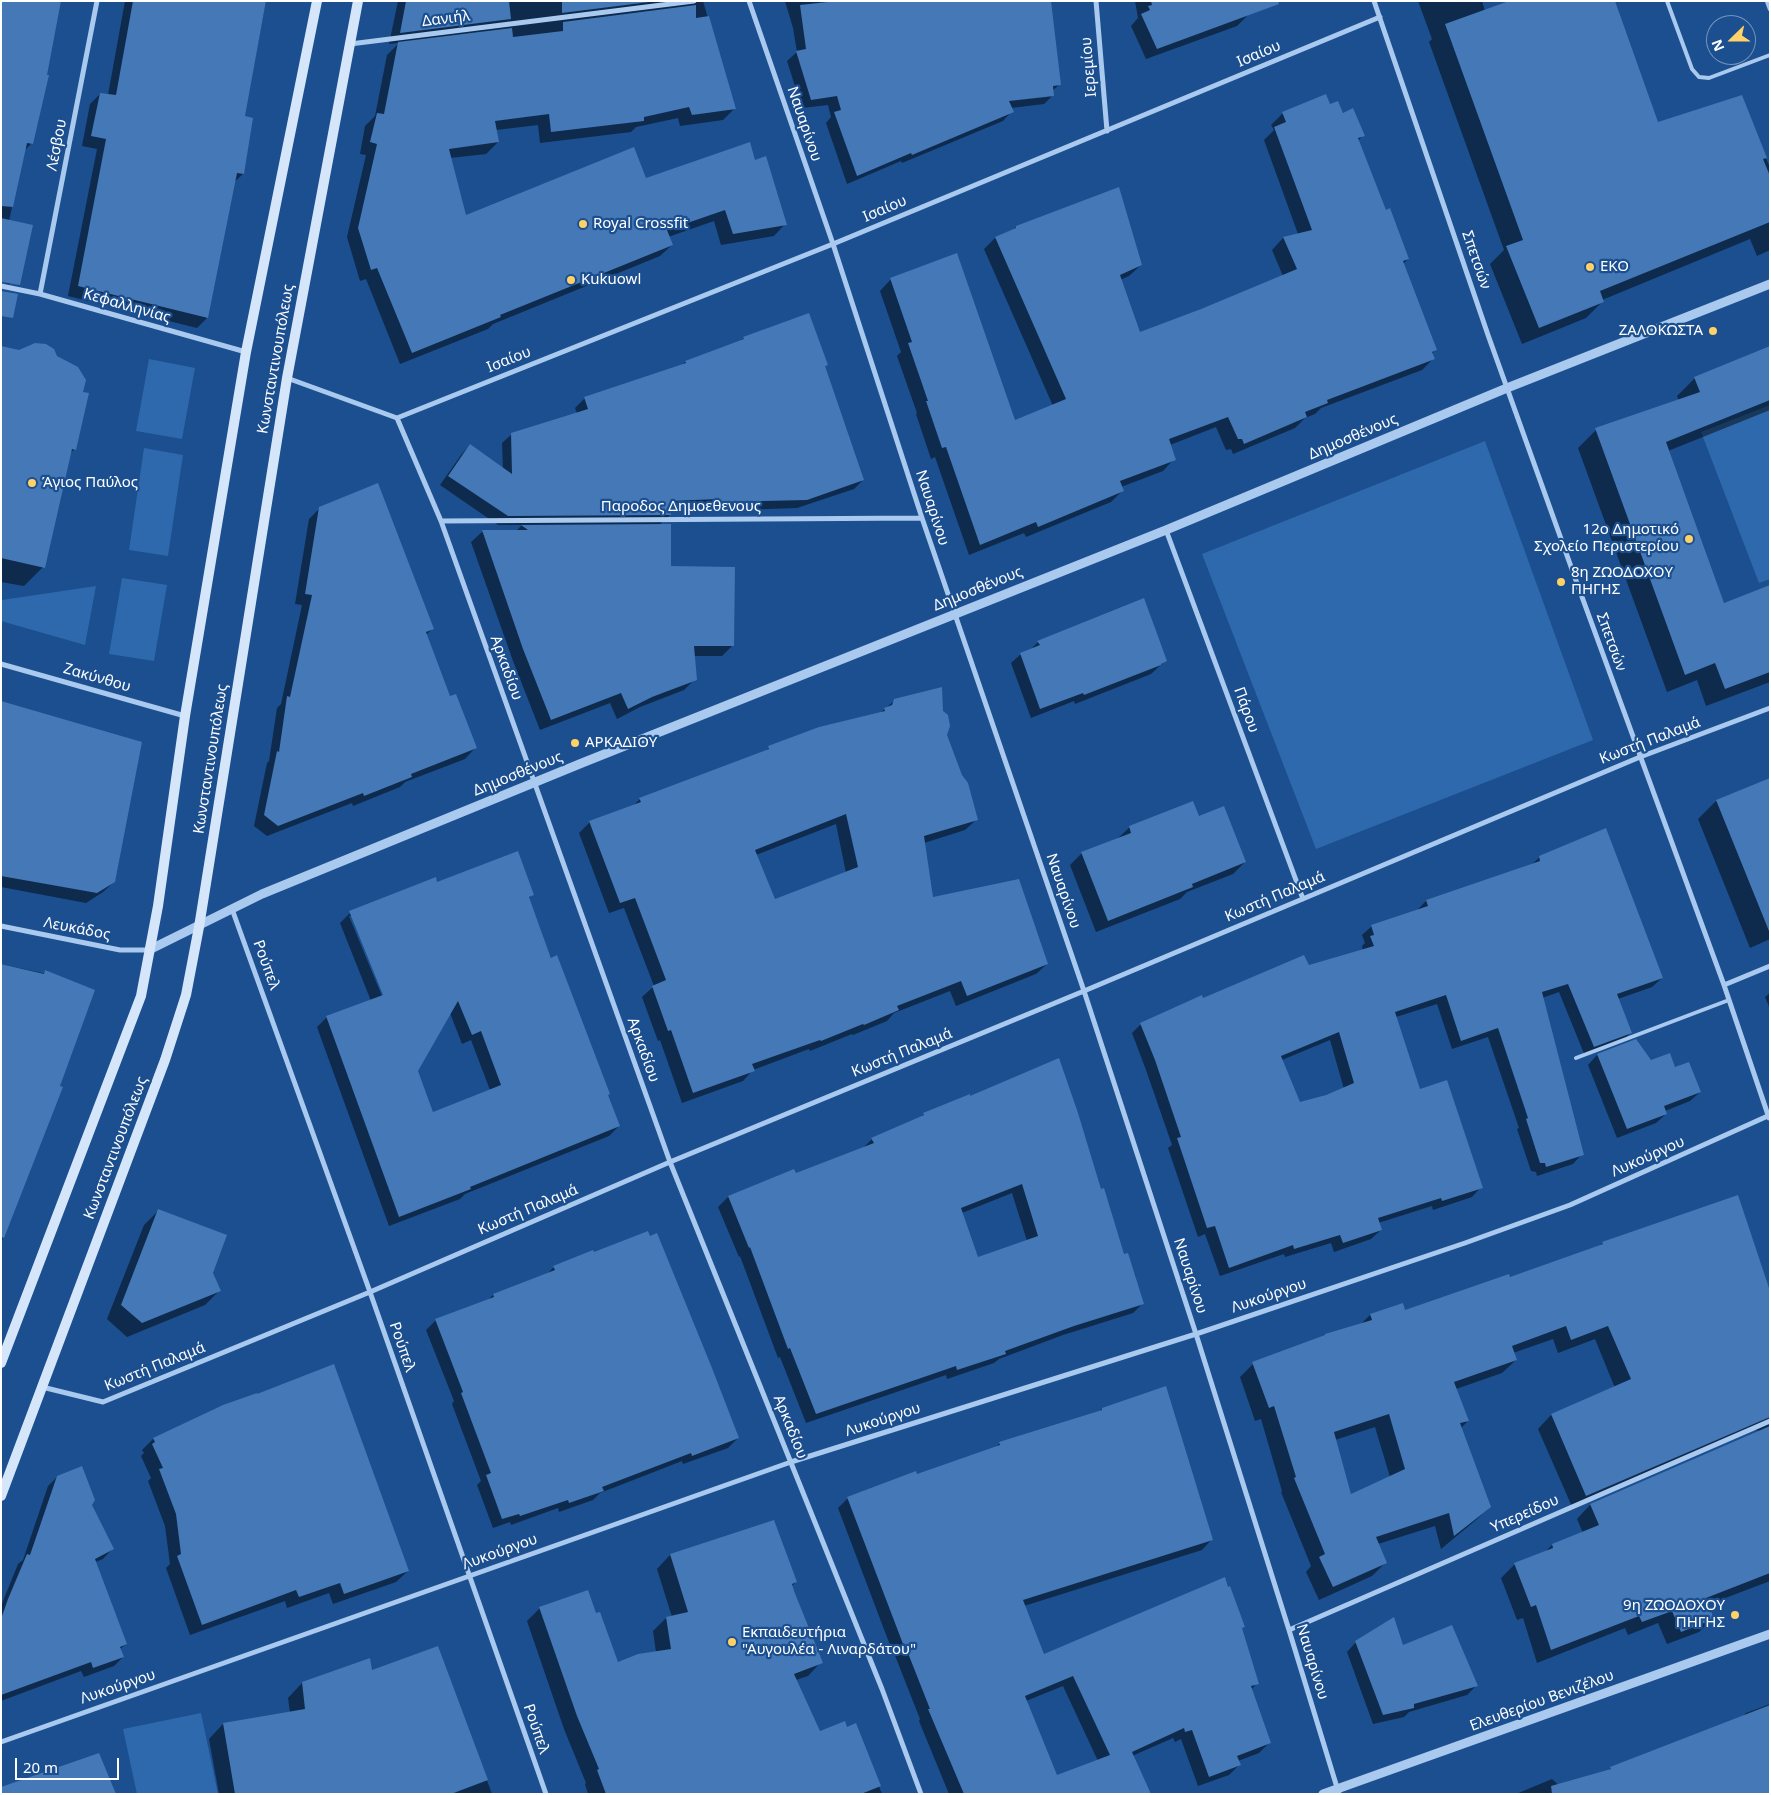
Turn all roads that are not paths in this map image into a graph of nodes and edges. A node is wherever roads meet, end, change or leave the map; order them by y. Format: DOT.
graph roads {
  1 [pos="97,1"];
  2 [pos="317,1"];
  3 [pos="358,1"];
  4 [pos="694,1"];
  5 [pos="749,1"];
  6 [pos="1096,1"];
  7 [pos="1374,1"];
  8 [pos="1667,1"];
  9 [pos="1767,1"];
  10 [pos="1770,8"];
  11 [pos="1380,17"];
  12 [pos="349,44"];
  13 [pos="1770,55"];
  14 [pos="1107,131"];
  15 [pos="833,244"];
  16 [pos="1770,284"];
  17 [pos="1,286"];
  18 [pos="40,294"];
  19 [pos="246,352"];
  20 [pos="287,378"];
  21 [pos="1507,388"];
  22 [pos="397,418"];
  23 [pos="922,518"];
  24 [pos="440,521"];
  25 [pos="1166,530"];
  26 [pos="955,613"];
  27 [pos="1,664"];
  28 [pos="1770,708"];
  29 [pos="185,716"];
  30 [pos="1640,757"];
  31 [pos="534,784"];
  32 [pos="1303,899"];
  33 [pos="232,909"];
  34 [pos="1,926"];
  35 [pos="199,927"];
  36 [pos="149,950"];
  37 [pos="1770,966"];
  38 [pos="1724,985"];
  39 [pos="1084,991"];
  40 [pos="1729,1000"];
  41 [pos="1576,1058"];
  42 [pos="1769,1117"];
  43 [pos="670,1162"];
  44 [pos="370,1292"];
  45 [pos="1196,1334"];
  46 [pos="2,1360"];
  47 [pos="42,1387"];
  48 [pos="1770,1421"];
  49 [pos="791,1462"];
  50 [pos="1,1496"];
  51 [pos="470,1576"];
  52 [pos="1290,1630"];
  53 [pos="1770,1634"];
  54 [pos="1,1742"];
  55 [pos="1338,1791"];
  56 [pos="546,1794"];
  57 [pos="920,1794"];
  58 [pos="1323,1794"];
  1 -- 18 [label="street, Λέσβου"];
  2 -- 19 [label="main road, Κωνσταντινουπόλεως"];
  3 -- 12 [label="main road, Κωνσταντινουπόλεως"];
  4 -- 12 [label="street, Δανιήλ"];
  5 -- 15 [label="street, Ναυαρίνου"];
  6 -- 14 [label="street, Ιερεμίου"];
  7 -- 11 [label="street, Σπετσών"];
  8 -- 13 [label="lane"];
  9 -- 10 [label="street"];
  11 -- 14 [label="street, Ισαίου"];
  11 -- 21 [label="street, Σπετσών"];
  12 -- 20 [label="main road, Κωνσταντινουπόλεως"];
  14 -- 15 [label="street, Ισαίου"];
  15 -- 22 [label="street, Ισαίου"];
  15 -- 23 [label="street, Ναυαρίνου"];
  16 -- 21 [label="street, Δημοσθένους"];
  17 -- 18 [label="street, Κεφαλληνίας"];
  18 -- 19 [label="street, Κεφαλληνίας"];
  19 -- 29 [label="main road, Κωνσταντινουπόλεως"];
  20 -- 22 [label="street"];
  20 -- 35 [label="main road, Κωνσταντινουπόλεως"];
  21 -- 25 [label="street, Δημοσθένους"];
  21 -- 30 [label="street, Σπετσών"];
  22 -- 24 [label="street, Αρκαδίου"];
  23 -- 24 [label="street, Παροδος Δημοεθενους"];
  23 -- 26 [label="street, Ναυαρίνου"];
  24 -- 31 [label="street, Αρκαδίου"];
  25 -- 26 [label="street, Δημοσθένους"];
  25 -- 32 [label="street, Πάρου"];
  26 -- 31 [label="street, Δημοσθένους"];
  26 -- 39 [label="street, Ναυαρίνου"];
  27 -- 29 [label="street, Ζακύνθου"];
  28 -- 30 [label="street, Κωστή Παλαμά"];
  29 -- 36 [label="main road, Κωνσταντινουπόλεως"];
  30 -- 32 [label="street, Κωστή Παλαμά"];
  30 -- 38 [label="street, Σπετσών"];
  31 -- 33 [label="street, Δημοσθένους"];
  31 -- 43 [label="street, Αρκαδίου"];
  32 -- 39 [label="street, Κωστή Παλαμά"];
  33 -- 35 [label="street, Δημοσθένους"];
  33 -- 44 [label="street, Ρούπελ"];
  34 -- 36 [label="street, Λευκάδος"];
  35 -- 36 [label="street, Δημοσθένους"];
  35 -- 47 [label="main road, Κωνσταντινουπόλεως"];
  36 -- 46 [label="main road, Κωνσταντινουπόλεως"];
  37 -- 38 [label="street"];
  38 -- 40 [label="street, Σπετσών"];
  39 -- 43 [label="street, Κωστή Παλαμά"];
  39 -- 45 [label="street, Ναυαρίνου"];
  40 -- 41 [label="lane"];
  40 -- 42 [label="street, Σπετσών"];
  42 -- 45 [label="street, Λυκούργου"];
  43 -- 44 [label="street, Κωστή Παλαμά"];
  43 -- 49 [label="street, Αρκαδίου"];
  44 -- 47 [label="street, Κωστή Παλαμά"];
  44 -- 51 [label="street, Ρούπελ"];
  45 -- 49 [label="street, Λυκούργου"];
  45 -- 52 [label="street, Ναυαρίνου"];
  47 -- 50 [label="main road, Κωνσταντινουπόλεως"];
  48 -- 52 [label="street, Υπερείδου"];
  49 -- 51 [label="street, Λυκούργου"];
  49 -- 57 [label="street, Αρκαδίου"];
  51 -- 54 [label="street, Λυκούργου"];
  51 -- 56 [label="street, Ρούπελ"];
  52 -- 55 [label="street, Ναυαρίνου"];
  53 -- 55 [label="street, Ελευθερίου Βενιζέλου"];
  55 -- 58 [label="street, Ελευθερίου Βενιζέλου"];
}
